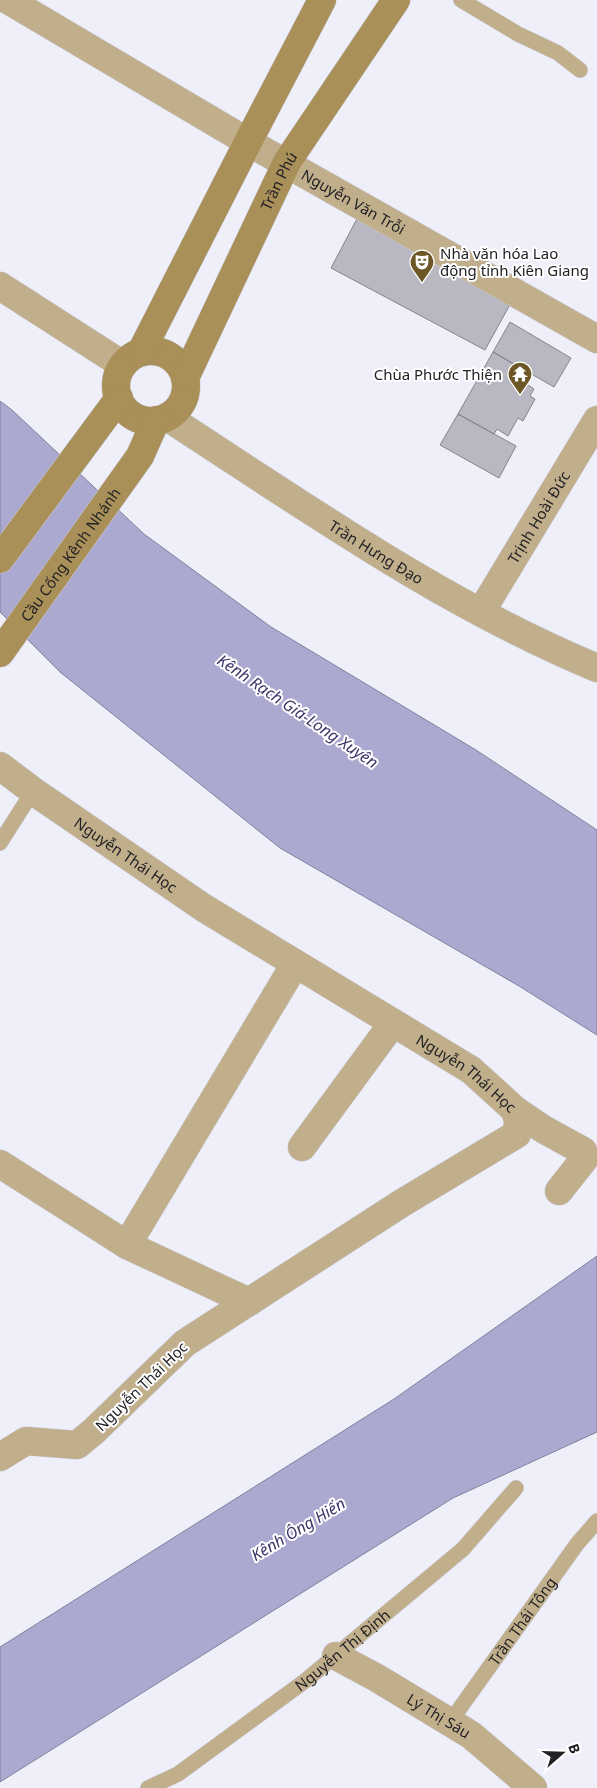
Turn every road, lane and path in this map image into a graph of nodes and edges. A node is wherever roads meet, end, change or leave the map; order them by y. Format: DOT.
graph roads {
  1 [pos="322,0"];
  2 [pos="396,0"];
  3 [pos="461,0"];
  4 [pos="7,5"];
  5 [pos="580,70"];
  6 [pos="248,142"];
  7 [pos="287,162"];
  8 [pos="0,286"];
  9 [pos="597,339"];
  10 [pos="132,358"];
  11 [pos="185,378"];
  12 [pos="119,398"];
  13 [pos="161,419"];
  14 [pos="597,420"];
  15 [pos="0,559"];
  16 [pos="481,612"];
  17 [pos="0,653"];
  18 [pos="597,668"];
  19 [pos="0,766"];
  20 [pos="33,791"];
  21 [pos="0,843"];
  22 [pos="295,964"];
  23 [pos="393,1023"];
  24 [pos="515,1110"];
  25 [pos="302,1147"];
  26 [pos="0,1164"];
  27 [pos="559,1191"];
  28 [pos="126,1246"];
  29 [pos="249,1302"];
  30 [pos="0,1457"];
  31 [pos="516,1488"];
  32 [pos="597,1521"];
  33 [pos="336,1656"];
  34 [pos="450,1722"];
  35 [pos="148,1788"];
  36 [pos="534,1788"];
  1 -- 6 [label="main road"];
  2 -- 7 [label="main road, Trần Phú"];
  3 -- 5 [label="lane"];
  4 -- 6 [label="street, Nguyễn Văn Trỗi"];
  6 -- 7 [label="street, Nguyễn Văn Trỗi"];
  6 -- 10 [label="main road"];
  7 -- 9 [label="street, Nguyễn Văn Trỗi"];
  7 -- 11 [label="main road, Trần Phú"];
  8 -- 10 [label="street"];
  10 -- 11 [label="main road"];
  10 -- 12 [label="main road"];
  11 -- 13 [label="main road"];
  12 -- 13 [label="main road"];
  12 -- 15 [label="main road"];
  13 -- 16 [label="street, Trần Hưng Đạo"];
  13 -- 17 [label="main road, Cầu Cống Kênh Nhánh"];
  14 -- 16 [label="street, Trịnh Hoài Đức"];
  16 -- 18 [label="street, Trần Hưng Đạo"];
  19 -- 20 [label="street, Nguyễn Thái Học"];
  20 -- 21 [label="lane"];
  20 -- 22 [label="street, Nguyễn Thái Học"];
  22 -- 23 [label="street, Nguyễn Thái Học"];
  22 -- 28 [label="street"];
  23 -- 24 [label="street, Nguyễn Thái Học"];
  23 -- 25 [label="street"];
  24 -- 27 [label="street"];
  24 -- 29 [label="street, Nguyễn Thái Học"];
  26 -- 28 [label="street"];
  28 -- 29 [label="street"];
  29 -- 30 [label="street, Nguyễn Thái Học"];
  31 -- 33 [label="lane, Nguyễn Thị Định"];
  32 -- 34 [label="lane, Trần Thái Tông"];
  33 -- 34 [label="street, Lý Thị Sáu"];
  33 -- 35 [label="lane, Nguyễn Thị Định"];
  34 -- 36 [label="street, Lý Thị Sáu"];
}
